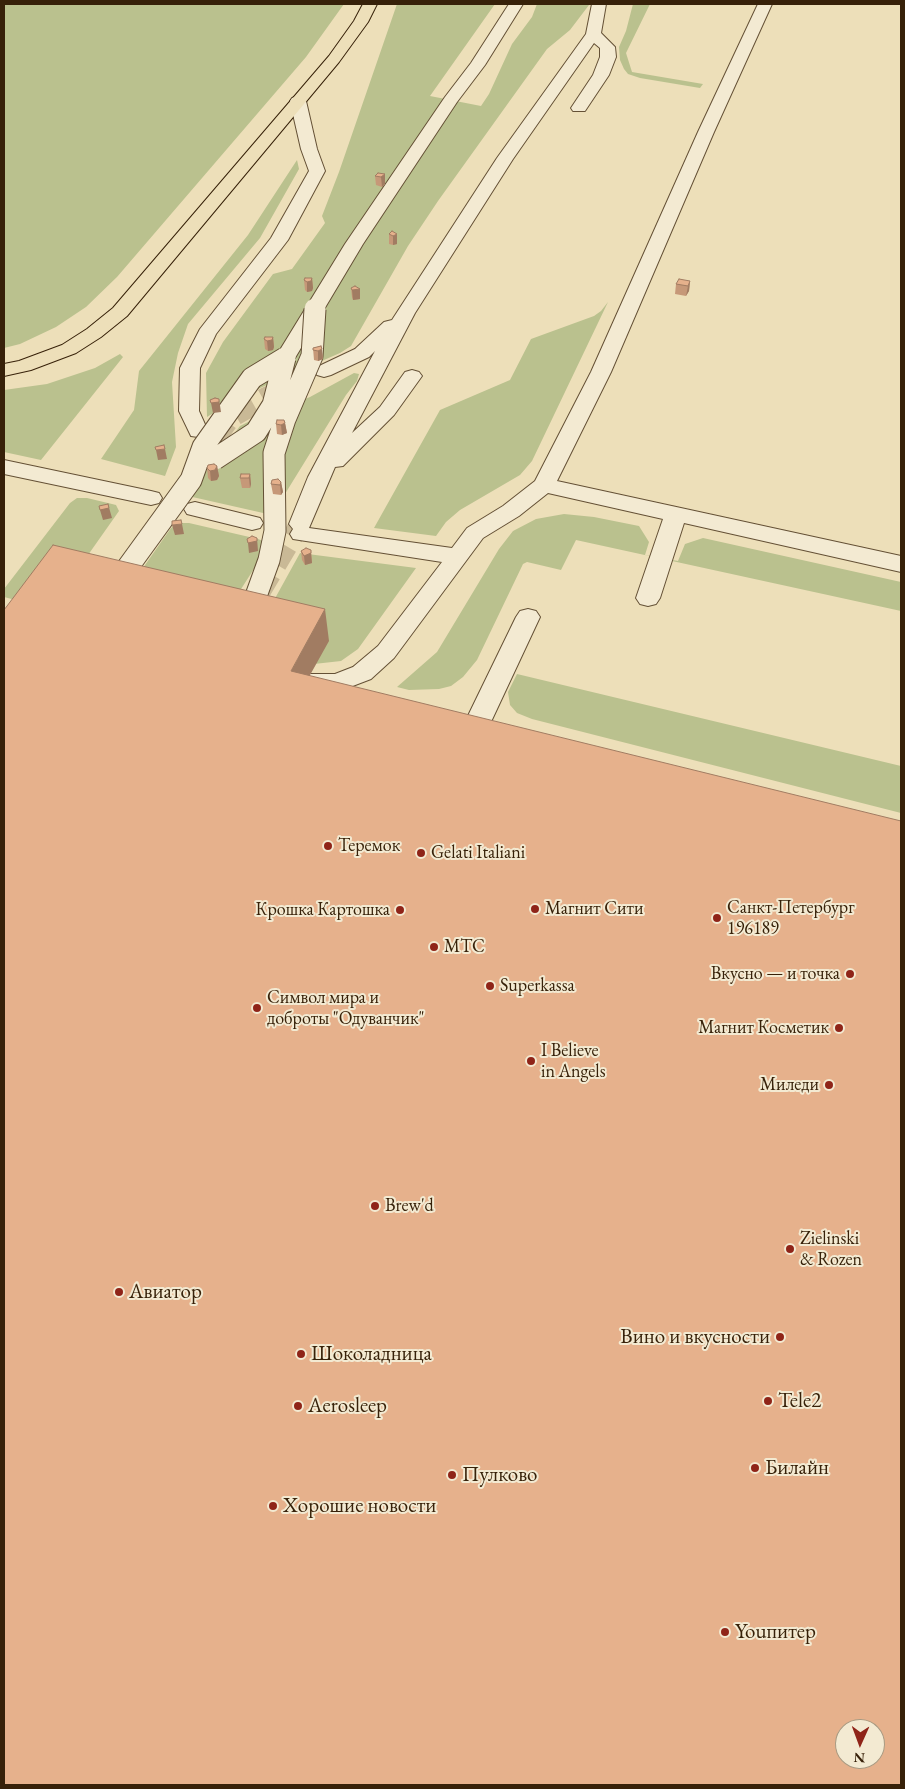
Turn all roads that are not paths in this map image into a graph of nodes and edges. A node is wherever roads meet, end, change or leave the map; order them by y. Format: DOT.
graph roads {
  1 [pos="370,4"];
  2 [pos="516,4"];
  3 [pos="599,4"];
  4 [pos="765,4"];
  5 [pos="593,34"];
  6 [pos="298,101"];
  7 [pos="579,108"];
  8 [pos="309,149"];
  9 [pos="330,181"];
  10 [pos="315,207"];
  11 [pos="279,240"];
  12 [pos="315,309"];
  13 [pos="405,313"];
  14 [pos="284,358"];
  15 [pos="4,370"];
  16 [pos="324,370"];
  17 [pos="412,376"];
  18 [pos="198,431"];
  19 [pos="4,467"];
  20 [pos="319,477"];
  21 [pos="191,480"];
  22 [pos="544,485"];
  23 [pos="151,498"];
  24 [pos="195,509"];
  25 [pos="676,514"];
  26 [pos="252,523"];
  27 [pos="456,556"];
  28 [pos="901,564"];
  29 [pos="648,598"];
  30 [pos="97,609"];
  31 [pos="528,617"];
  32 [pos="230,643"];
  33 [pos="365,695"];
  34 [pos="477,724"];
  1 -- 6 [label="main road"];
  2 -- 12 [label="street"];
  3 -- 5 [label="street"];
  4 -- 22 [label="street"];
  5 -- 7 [label="street"];
  5 -- 13 [label="street"];
  6 -- 8 [label="street"];
  6 -- 15 [label="main road"];
  8 -- 9 [label="street"];
  8 -- 11 [label="street"];
  10 -- 11 [label="street"];
  11 -- 18 [label="street"];
  12 -- 14 [label="street"];
  12 -- 32 [label="street, bridge"];
  13 -- 16 [label="street"];
  13 -- 20 [label="street"];
  14 -- 21 [label="street, bridge"];
  14 -- 21 [label="street, bridge"];
  17 -- 20 [label="street"];
  19 -- 23 [label="street"];
  20 -- 27 [label="street"];
  21 -- 30 [label="street, bridge"];
  22 -- 25 [label="street"];
  22 -- 27 [label="street"];
  24 -- 26 [label="street"];
  25 -- 28 [label="street"];
  25 -- 29 [label="street"];
  27 -- 33 [label="street"];
  31 -- 34 [label="street"];
}
